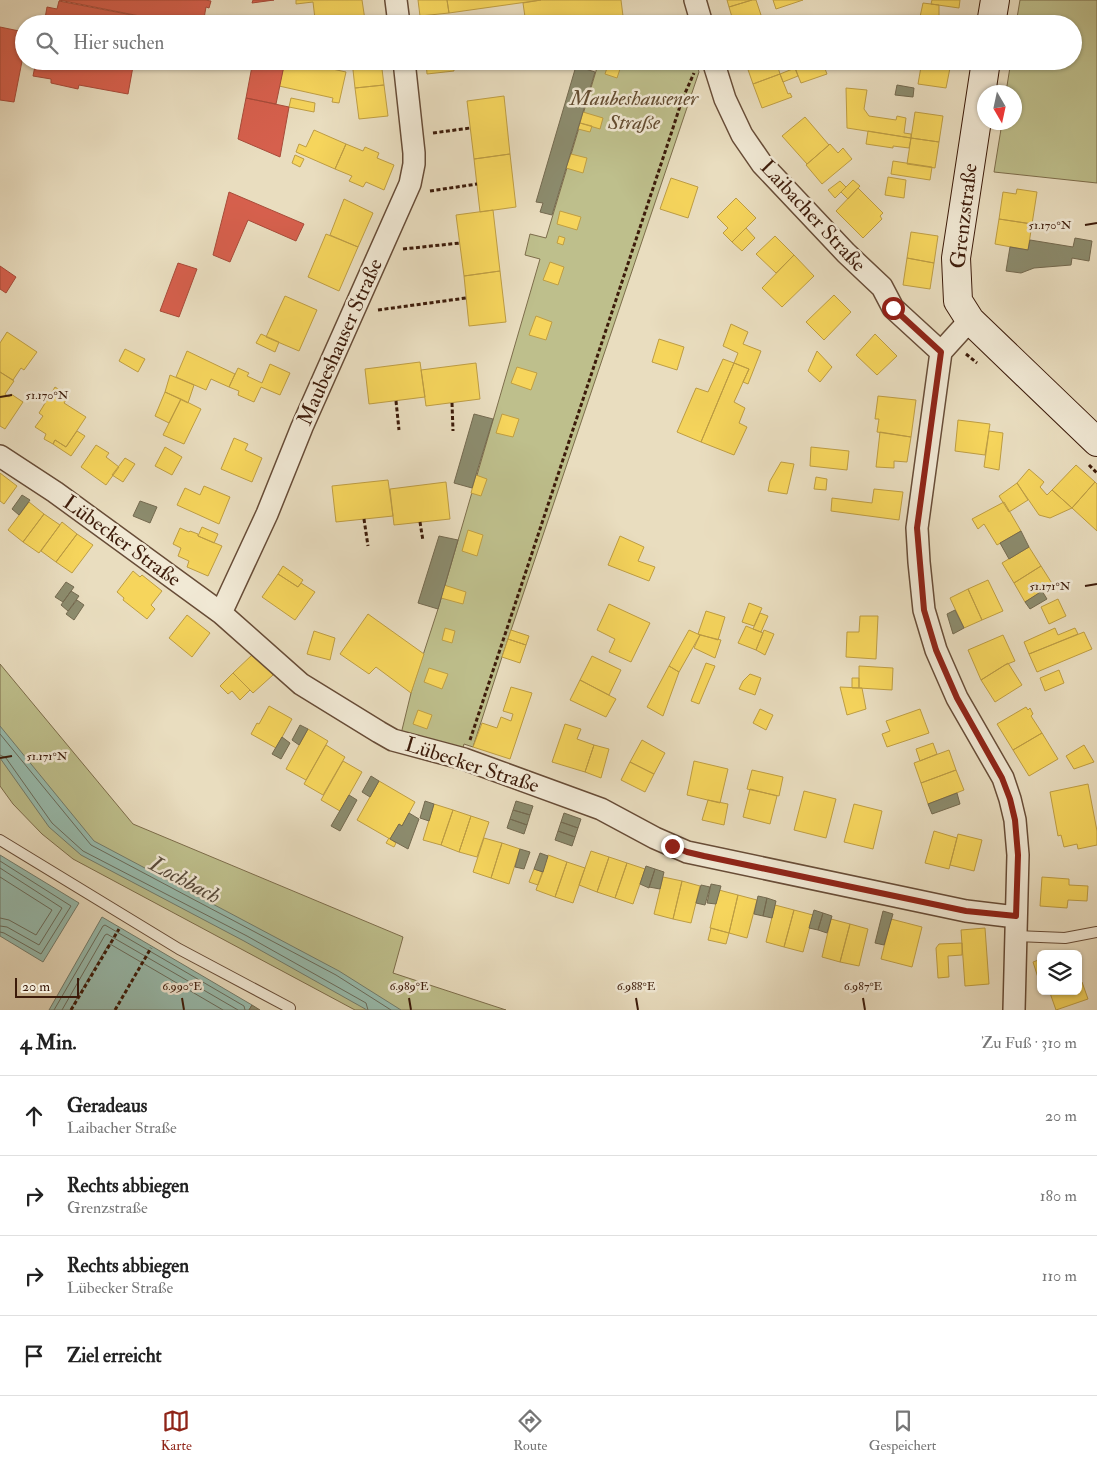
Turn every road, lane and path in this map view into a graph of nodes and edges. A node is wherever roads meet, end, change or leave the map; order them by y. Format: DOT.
graph roads {
  1 [pos="396,0"];
  2 [pos="695,0"];
  3 [pos="995,0"];
  4 [pos="398,15"];
  5 [pos="699,15"];
  6 [pos="992,15"];
  7 [pos="405,70"];
  8 [pos="701,70"];
  9 [pos="708,70"];
  10 [pos="985,70"];
  11 [pos="470,128"];
  12 [pos="413,136"];
  13 [pos="477,184"];
  14 [pos="406,194"];
  15 [pos="460,243"];
  16 [pos="380,252"];
  17 [pos="466,298"];
  18 [pos="353,314"];
  19 [pos="970,320"];
  20 [pos="941,352"];
  21 [pos="396,401"];
  22 [pos="452,403"];
  23 [pos="399,430"];
  24 [pos="453,432"];
  25 [pos="1097,442"];
  26 [pos="0,456"];
  27 [pos="364,519"];
  28 [pos="420,522"];
  29 [pos="423,541"];
  30 [pos="368,546"];
  31 [pos="220,613"];
  32 [pos="464,759"];
  33 [pos="0,840"];
  34 [pos="1015,926"];
  35 [pos="120,928"];
  36 [pos="1097,932"];
  37 [pos="152,947"];
  38 [pos="291,1009"];
  39 [pos="71,1010"];
  40 [pos="115,1010"];
  41 [pos="1014,1010"];
  1 -- 4 [label="street"];
  2 -- 5 [label="street"];
  3 -- 6 [label="main road"];
  7 -- 12 [label="street, Maubeshauser Straße"];
  8 -- 32 [label="path"];
  9 -- 20 [label="street, Laibacher Straße"];
  10 -- 19 [label="main road, Grenzstraße"];
  11 -- 12 [label="path"];
  12 -- 14 [label="street, Maubeshauser Straße"];
  13 -- 14 [label="path"];
  14 -- 16 [label="street, Maubeshauser Straße"];
  15 -- 16 [label="path"];
  16 -- 18 [label="street, Maubeshauser Straße"];
  17 -- 18 [label="path"];
  18 -- 31 [label="street, Maubeshauser Straße"];
  19 -- 20 [label="street"];
  19 -- 25 [label="main road, Grenzstraße"];
  20 -- 34 [label="street"];
  21 -- 23 [label="path"];
  22 -- 24 [label="path"];
  26 -- 31 [label="street, Lübecker Straße"];
  27 -- 30 [label="path"];
  28 -- 29 [label="path"];
  31 -- 32 [label="street, Lübecker Straße"];
  32 -- 34 [label="street, Lübecker Straße"];
  33 -- 38 [label="lane"];
  34 -- 36 [label="lane"];
  34 -- 41 [label="street"];
  35 -- 39 [label="path"];
  37 -- 40 [label="path"];
}
